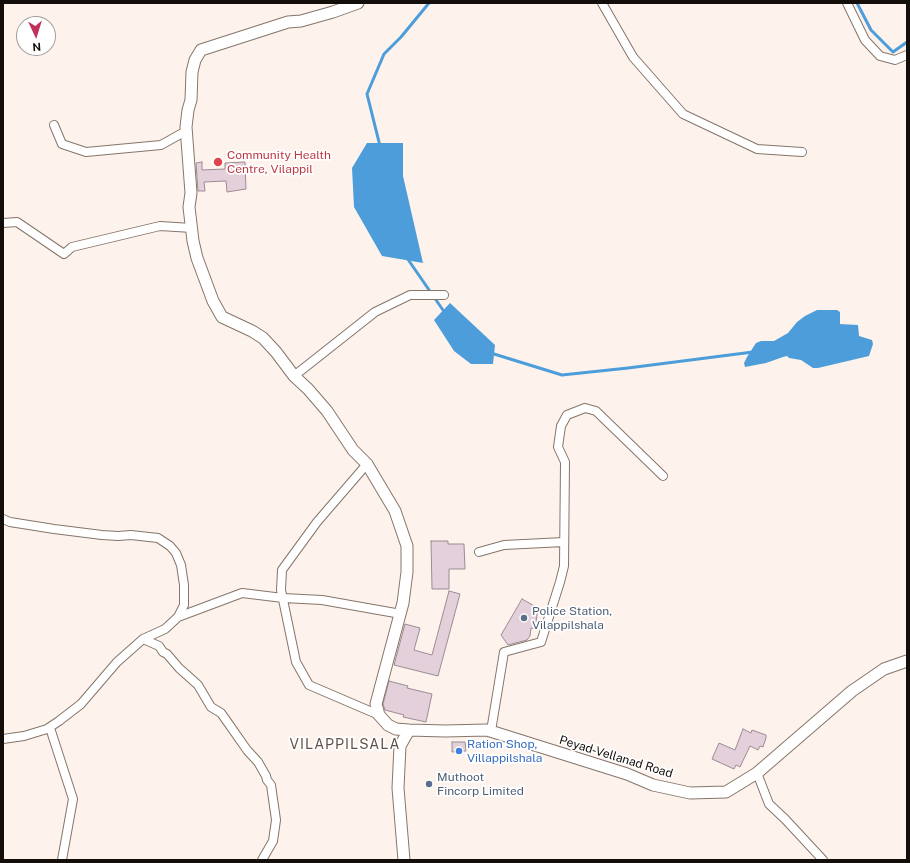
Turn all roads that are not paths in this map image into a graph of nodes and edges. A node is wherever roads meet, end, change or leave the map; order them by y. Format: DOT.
graph roads {
  1 [pos="358,3"];
  2 [pos="602,3"];
  3 [pos="847,3"];
  4 [pos="907,55"];
  5 [pos="54,125"];
  6 [pos="186,131"];
  7 [pos="802,152"];
  8 [pos="3,223"];
  9 [pos="192,228"];
  10 [pos="444,294"];
  11 [pos="294,376"];
  12 [pos="367,464"];
  13 [pos="663,476"];
  14 [pos="3,519"];
  15 [pos="564,542"];
  16 [pos="479,552"];
  17 [pos="283,598"];
  18 [pos="401,614"];
  19 [pos="178,617"];
  20 [pos="143,639"];
  21 [pos="907,661"];
  22 [pos="379,715"];
  23 [pos="409,730"];
  24 [pos="50,731"];
  25 [pos="491,731"];
  26 [pos="3,739"];
  27 [pos="758,773"];
  28 [pos="62,860"];
  29 [pos="262,860"];
  30 [pos="404,860"];
  31 [pos="823,860"];
  1 -- 6 [label="street"];
  2 -- 7 [label="street"];
  3 -- 4 [label="street"];
  5 -- 6 [label="street"];
  6 -- 9 [label="street"];
  8 -- 9 [label="street"];
  9 -- 11 [label="street"];
  10 -- 11 [label="street"];
  11 -- 12 [label="street"];
  12 -- 17 [label="street"];
  12 -- 18 [label="street"];
  13 -- 15 [label="street"];
  14 -- 19 [label="street"];
  15 -- 16 [label="street"];
  15 -- 25 [label="street"];
  17 -- 18 [label="street"];
  17 -- 19 [label="street"];
  17 -- 22 [label="street"];
  18 -- 22 [label="street"];
  19 -- 20 [label="street"];
  20 -- 26 [label="street"];
  20 -- 29 [label="street"];
  21 -- 27 [label="street, Peyad-Vellanad Road"];
  22 -- 23 [label="street, Peyad-Vellanad Road"];
  23 -- 25 [label="street, Peyad-Vellanad Road"];
  23 -- 30 [label="street"];
  24 -- 28 [label="street"];
  25 -- 27 [label="street, Peyad-Vellanad Road"];
  27 -- 31 [label="street"];
}
